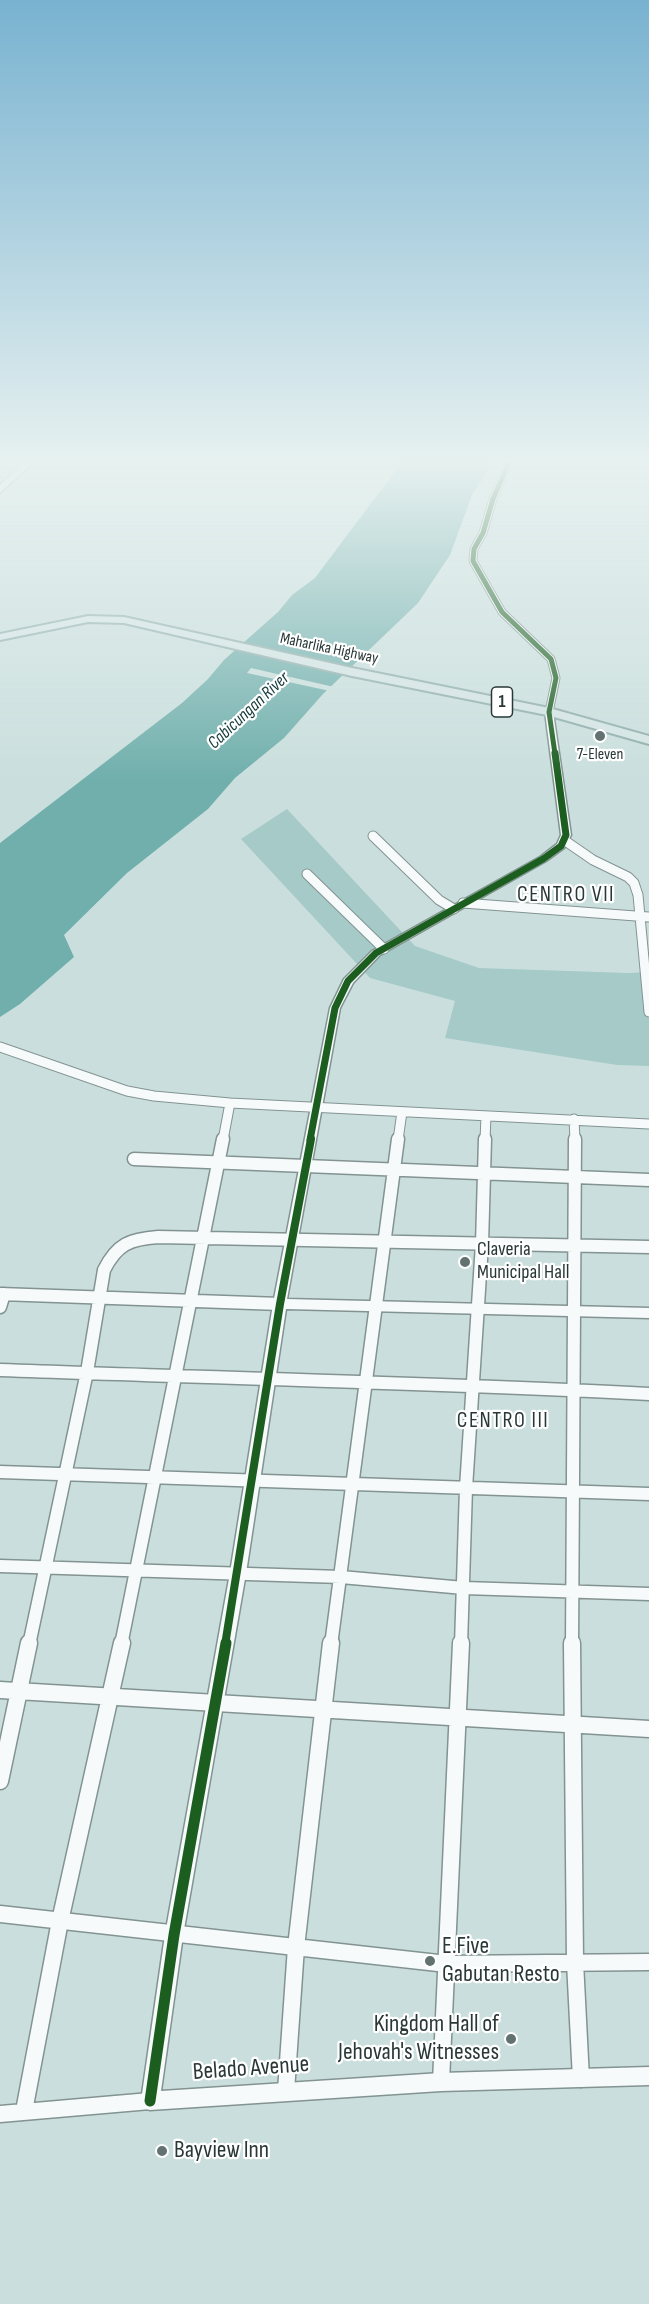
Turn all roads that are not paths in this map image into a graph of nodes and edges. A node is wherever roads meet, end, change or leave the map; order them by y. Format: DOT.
graph roads {
  1 [pos="476,566"];
  2 [pos="0,637"];
  3 [pos="549,712"];
  4 [pos="649,740"];
  5 [pos="373,836"];
  6 [pos="564,840"];
  7 [pos="307,874"];
  8 [pos="458,906"];
  9 [pos="645,917"];
  10 [pos="384,949"];
  11 [pos="649,1012"];
  12 [pos="0,1047"];
  13 [pos="230,1103"];
  14 [pos="317,1108"];
  15 [pos="402,1112"];
  16 [pos="486,1116"];
  17 [pos="574,1119"];
  18 [pos="649,1124"];
  19 [pos="134,1159"];
  20 [pos="219,1161"];
  21 [pos="304,1166"];
  22 [pos="393,1169"];
  23 [pos="483,1173"];
  24 [pos="576,1176"];
  25 [pos="649,1180"];
  26 [pos="202,1239"];
  27 [pos="292,1240"];
  28 [pos="385,1242"];
  29 [pos="482,1244"];
  30 [pos="574,1245"];
  31 [pos="649,1247"];
  32 [pos="2,1294"];
  33 [pos="101,1297"];
  34 [pos="190,1300"];
  35 [pos="280,1304"];
  36 [pos="0,1307"];
  37 [pos="375,1308"];
  38 [pos="476,1309"];
  39 [pos="572,1311"];
  40 [pos="649,1313"];
  41 [pos="0,1370"];
  42 [pos="87,1372"];
  43 [pos="174,1376"];
  44 [pos="268,1379"];
  45 [pos="367,1384"];
  46 [pos="472,1384"];
  47 [pos="572,1389"];
  48 [pos="649,1394"];
  49 [pos="0,1472"];
  50 [pos="64,1474"];
  51 [pos="155,1477"];
  52 [pos="252,1481"];
  53 [pos="353,1484"];
  54 [pos="466,1488"];
  55 [pos="573,1492"];
  56 [pos="649,1494"];
  57 [pos="0,1566"];
  58 [pos="44,1567"];
  59 [pos="136,1570"];
  60 [pos="238,1573"];
  61 [pos="341,1577"];
  62 [pos="464,1588"];
  63 [pos="573,1590"];
  64 [pos="649,1594"];
  65 [pos="0,1690"];
  66 [pos="18,1691"];
  67 [pos="111,1697"];
  68 [pos="216,1704"];
  69 [pos="322,1710"];
  70 [pos="459,1718"];
  71 [pos="572,1726"];
  72 [pos="649,1729"];
  73 [pos="0,1781"];
  74 [pos="0,1914"];
  75 [pos="60,1921"];
  76 [pos="174,1935"];
  77 [pos="296,1947"];
  78 [pos="575,1962"];
  79 [pos="649,1962"];
  80 [pos="447,1964"];
  81 [pos="649,2076"];
  82 [pos="581,2079"];
  83 [pos="441,2082"];
  84 [pos="286,2091"];
  85 [pos="150,2101"];
  86 [pos="24,2111"];
  87 [pos="0,2114"];
  1 -- 3 [label="street"];
  2 -- 3 [label="highway, Maharlika Highway / 1"];
  3 -- 4 [label="highway, Maharlika Highway / 1"];
  3 -- 6 [label="street"];
  5 -- 8 [label="street"];
  6 -- 8 [label="street"];
  6 -- 9 [label="street"];
  7 -- 10 [label="street"];
  8 -- 9 [label="street"];
  8 -- 10 [label="street"];
  9 -- 11 [label="street"];
  10 -- 14 [label="street"];
  12 -- 13 [label="street"];
  13 -- 14 [label="street"];
  13 -- 20 [label="street"];
  14 -- 15 [label="street"];
  14 -- 21 [label="street"];
  15 -- 16 [label="street"];
  15 -- 22 [label="street"];
  16 -- 17 [label="street"];
  16 -- 23 [label="street"];
  17 -- 18 [label="street"];
  17 -- 24 [label="street"];
  19 -- 20 [label="street"];
  20 -- 21 [label="street"];
  20 -- 26 [label="street"];
  21 -- 22 [label="street"];
  21 -- 27 [label="street"];
  22 -- 23 [label="street"];
  22 -- 28 [label="street"];
  23 -- 24 [label="street"];
  23 -- 29 [label="street"];
  24 -- 25 [label="street"];
  24 -- 30 [label="street"];
  26 -- 27 [label="street"];
  26 -- 33 [label="street"];
  26 -- 34 [label="street"];
  27 -- 28 [label="street"];
  27 -- 35 [label="street"];
  28 -- 29 [label="street"];
  28 -- 37 [label="street"];
  29 -- 30 [label="street"];
  29 -- 38 [label="street"];
  30 -- 31 [label="street"];
  30 -- 39 [label="street"];
  32 -- 33 [label="street"];
  32 -- 36 [label="street"];
  33 -- 34 [label="street"];
  33 -- 42 [label="street"];
  34 -- 35 [label="street"];
  34 -- 43 [label="street"];
  35 -- 37 [label="street"];
  35 -- 44 [label="street"];
  37 -- 38 [label="street"];
  37 -- 45 [label="street"];
  38 -- 39 [label="street"];
  38 -- 46 [label="street"];
  39 -- 40 [label="street"];
  39 -- 47 [label="street"];
  41 -- 42 [label="street"];
  42 -- 43 [label="street"];
  42 -- 50 [label="street"];
  43 -- 44 [label="street"];
  43 -- 51 [label="street"];
  44 -- 45 [label="street"];
  44 -- 52 [label="street"];
  45 -- 46 [label="street"];
  45 -- 53 [label="street"];
  46 -- 47 [label="street"];
  46 -- 54 [label="street"];
  47 -- 48 [label="street"];
  47 -- 55 [label="street"];
  49 -- 50 [label="street"];
  50 -- 51 [label="street"];
  50 -- 58 [label="street"];
  51 -- 52 [label="street"];
  51 -- 59 [label="street"];
  52 -- 53 [label="street"];
  52 -- 60 [label="street"];
  53 -- 54 [label="street"];
  53 -- 61 [label="street"];
  54 -- 55 [label="street"];
  54 -- 62 [label="street"];
  55 -- 56 [label="street"];
  55 -- 63 [label="street"];
  57 -- 58 [label="street"];
  58 -- 59 [label="street"];
  58 -- 66 [label="street"];
  59 -- 60 [label="street"];
  59 -- 67 [label="street"];
  60 -- 61 [label="street"];
  60 -- 68 [label="street"];
  61 -- 62 [label="street"];
  61 -- 69 [label="street"];
  62 -- 63 [label="street"];
  62 -- 70 [label="street"];
  63 -- 64 [label="street"];
  63 -- 71 [label="street"];
  65 -- 66 [label="street"];
  66 -- 67 [label="street"];
  66 -- 73 [label="street"];
  67 -- 68 [label="street"];
  67 -- 75 [label="street"];
  68 -- 69 [label="street"];
  68 -- 76 [label="street"];
  69 -- 70 [label="street"];
  69 -- 77 [label="street"];
  70 -- 71 [label="street"];
  70 -- 80 [label="street"];
  71 -- 72 [label="street"];
  71 -- 78 [label="street"];
  74 -- 75 [label="street"];
  75 -- 76 [label="street"];
  75 -- 86 [label="street"];
  76 -- 77 [label="street"];
  76 -- 85 [label="street"];
  77 -- 80 [label="street"];
  77 -- 84 [label="street"];
  78 -- 79 [label="street"];
  78 -- 80 [label="street"];
  78 -- 82 [label="street"];
  80 -- 83 [label="street"];
  81 -- 82 [label="street, Belado Avenue"];
  82 -- 83 [label="street, Belado Avenue"];
  83 -- 84 [label="street, Belado Avenue"];
  84 -- 85 [label="street, Belado Avenue"];
  85 -- 86 [label="street, Belado Avenue"];
  86 -- 87 [label="street, Belado Avenue"];
}
